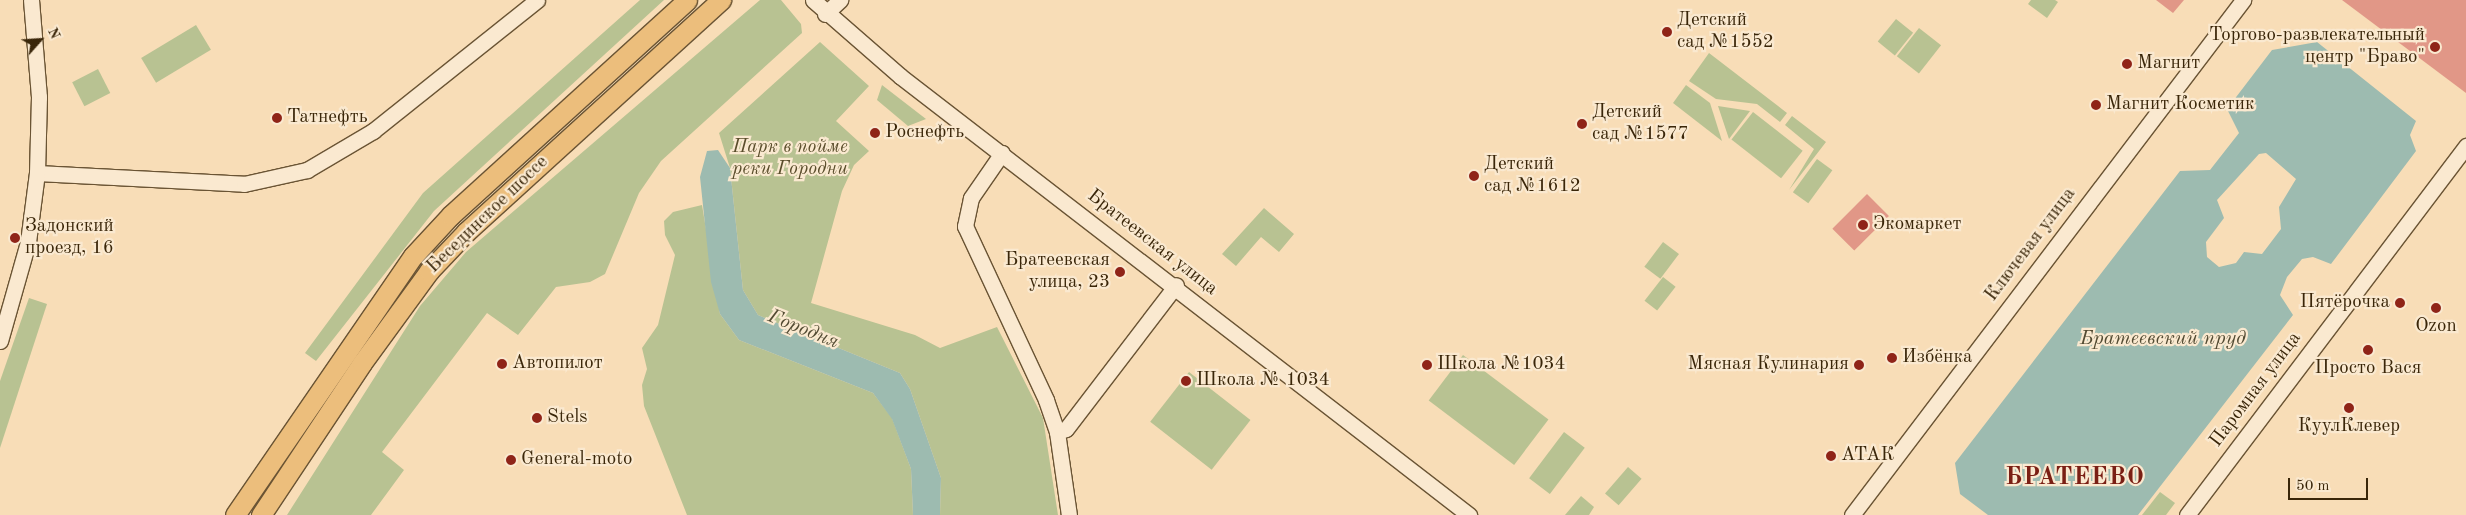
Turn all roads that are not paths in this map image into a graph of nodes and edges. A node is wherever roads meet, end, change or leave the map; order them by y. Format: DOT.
graph roads {
  1 [pos="31,0"];
  2 [pos="538,0"];
  3 [pos="686,0"];
  4 [pos="721,0"];
  5 [pos="813,0"];
  6 [pos="840,0"];
  7 [pos="2243,0"];
  8 [pos="825,14"];
  9 [pos="2466,146"];
  10 [pos="1002,153"];
  11 [pos="37,173"];
  12 [pos="1176,285"];
  13 [pos="0,341"];
  14 [pos="1057,432"];
  15 [pos="235,515"];
  16 [pos="261,515"];
  17 [pos="1070,515"];
  18 [pos="1469,515"];
  19 [pos="1852,515"];
  20 [pos="2187,515"];
  1 -- 11 [label="street"];
  2 -- 11 [label="street"];
  3 -- 15 [label="main road, Бесединское шоссе"];
  4 -- 16 [label="main road, Бесединское шоссе"];
  5 -- 8 [label="street, Братеевская улица"];
  6 -- 8 [label="street"];
  7 -- 19 [label="street, Ключевая улица"];
  8 -- 10 [label="street, Братеевская улица"];
  9 -- 20 [label="street, Паромная улица"];
  10 -- 12 [label="street, Братеевская улица"];
  10 -- 14 [label="street"];
  11 -- 13 [label="street"];
  12 -- 14 [label="street"];
  12 -- 18 [label="street, Братеевская улица"];
  14 -- 17 [label="street"];
}
